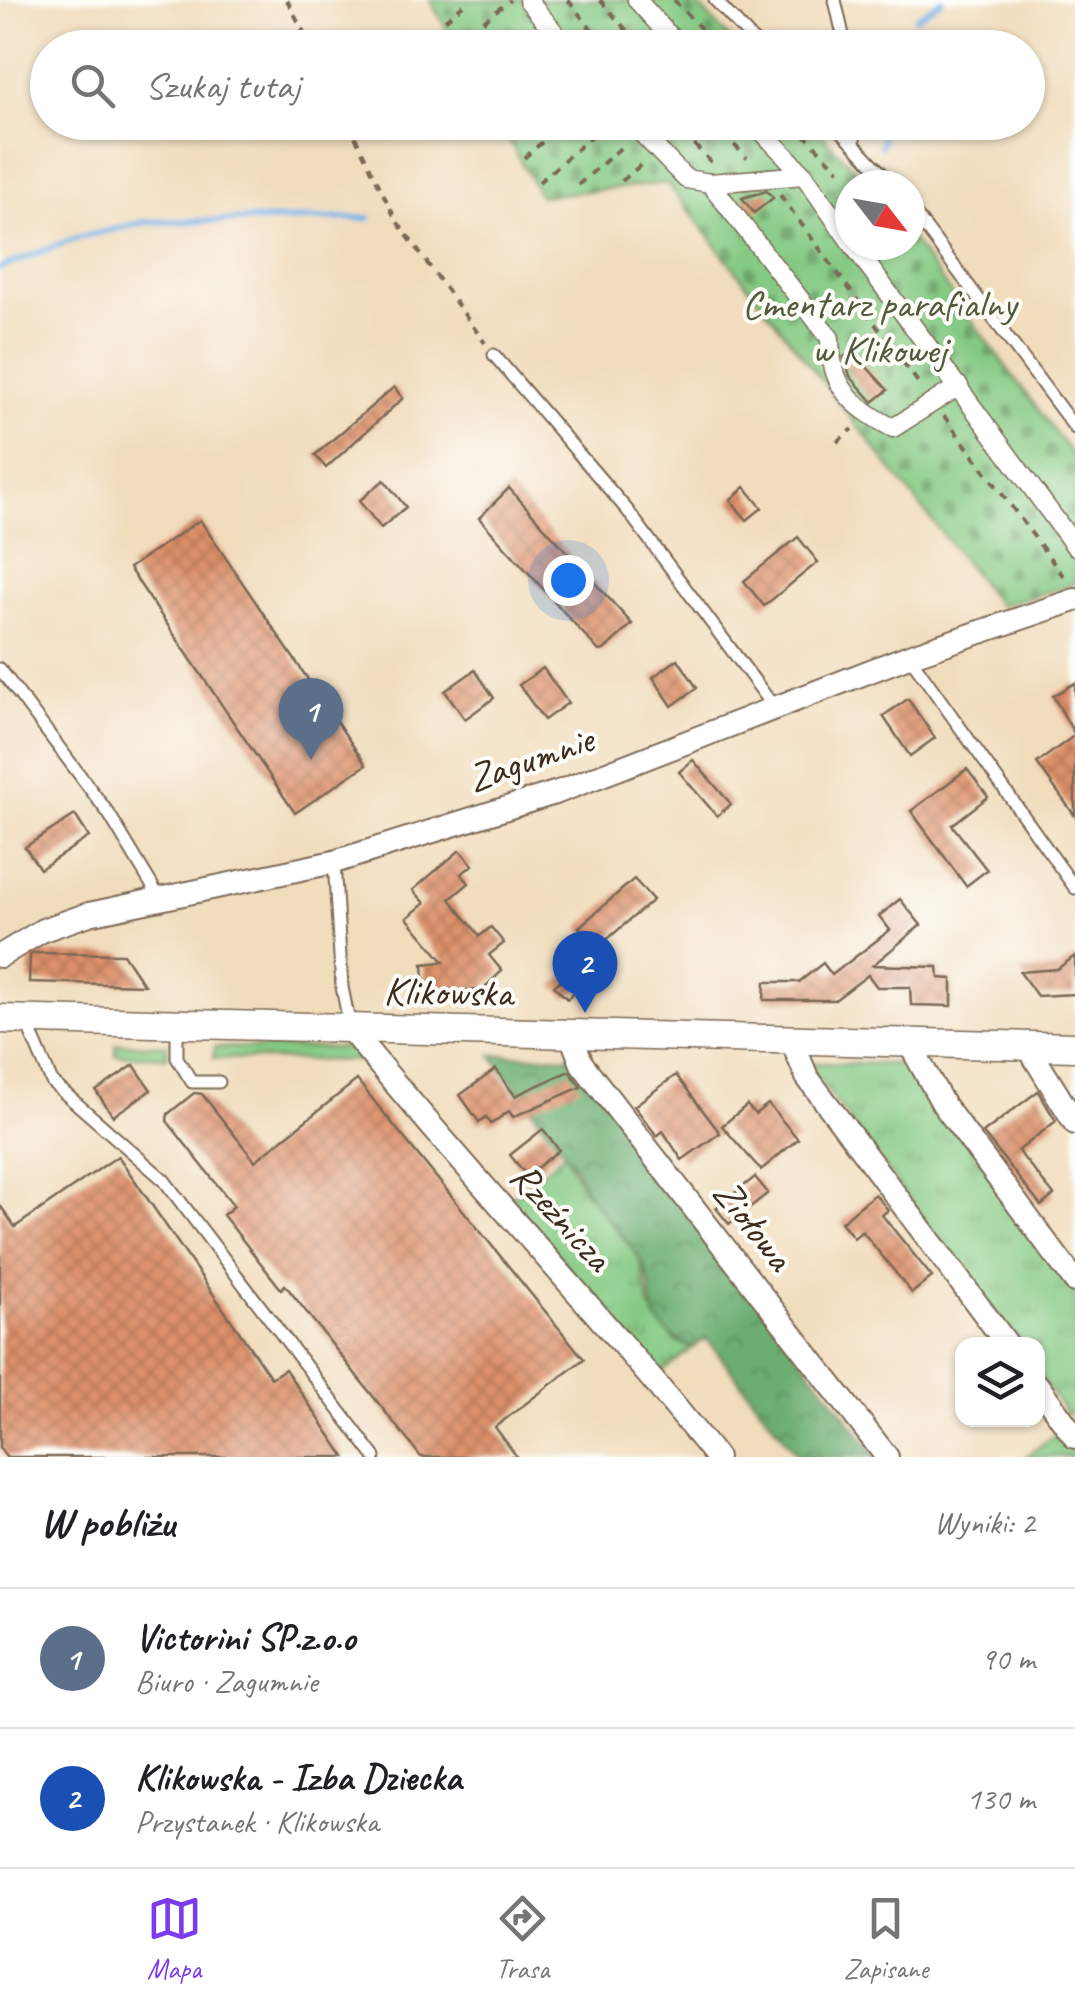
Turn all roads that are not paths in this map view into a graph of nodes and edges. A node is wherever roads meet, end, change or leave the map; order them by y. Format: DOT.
graph roads {
  1 [pos="528,0"];
  2 [pos="637,0"];
  3 [pos="715,0"];
  4 [pos="836,0"];
  5 [pos="552,30"];
  6 [pos="664,30"];
  7 [pos="743,30"];
  8 [pos="842,30"];
  9 [pos="648,140"];
  10 [pos="770,140"];
  11 [pos="851,140"];
  12 [pos="854,140"];
  13 [pos="854,143"];
  14 [pos="879,170"];
  15 [pos="804,175"];
  16 [pos="719,181"];
  17 [pos="835,220"];
  18 [pos="925,227"];
  19 [pos="864,260"];
  20 [pos="494,355"];
  21 [pos="958,386"];
  22 [pos="1075,428"];
  23 [pos="1075,546"];
  24 [pos="1071,590"];
  25 [pos="908,656"];
  26 [pos="0,669"];
  27 [pos="774,707"];
  28 [pos="334,862"];
  29 [pos="1075,888"];
  30 [pos="159,898"];
  31 [pos="0,956"];
  32 [pos="12,1019"];
  33 [pos="178,1024"];
  34 [pos="350,1029"];
  35 [pos="570,1033"];
  36 [pos="791,1039"];
  37 [pos="908,1042"];
  38 [pos="1028,1046"];
  39 [pos="1075,1047"];
  40 [pos="219,1082"];
  41 [pos="1075,1124"];
  42 [pos="1075,1281"];
  43 [pos="1002,1337"];
  44 [pos="1045,1396"];
  45 [pos="1075,1437"];
  46 [pos="375,1457"];
  47 [pos="716,1457"];
  48 [pos="887,1457"];
  1 -- 5 [label="street"];
  2 -- 6 [label="street"];
  3 -- 7 [label="lane"];
  4 -- 8 [label="lane"];
  9 -- 16 [label="street"];
  10 -- 15 [label="street"];
  11 -- 13 [label="lane"];
  12 -- 13 [label="lane"];
  13 -- 14 [label="lane"];
  15 -- 16 [label="street"];
  15 -- 17 [label="street"];
  16 -- 21 [label="street"];
  18 -- 22 [label="lane"];
  19 -- 21 [label="street"];
  20 -- 27 [label="lane"];
  21 -- 23 [label="street"];
  24 -- 25 [label="street, Zagumnie"];
  25 -- 27 [label="street, Zagumnie"];
  25 -- 29 [label="lane"];
  26 -- 30 [label="lane"];
  27 -- 28 [label="street, Zagumnie"];
  28 -- 30 [label="street, Zagumnie"];
  28 -- 34 [label="lane"];
  30 -- 31 [label="street, Zagumnie"];
  32 -- 33 [label="street, Klikowska"];
  32 -- 46 [label="lane"];
  33 -- 34 [label="street, Klikowska"];
  33 -- 40 [label="lane"];
  34 -- 35 [label="street, Klikowska"];
  34 -- 47 [label="street, Rzeźnicza"];
  35 -- 36 [label="street, Klikowska"];
  35 -- 48 [label="street, Ziołowa"];
  36 -- 37 [label="street, Klikowska"];
  36 -- 43 [label="street"];
  37 -- 38 [label="street, Klikowska"];
  37 -- 42 [label="street"];
  38 -- 39 [label="street, Klikowska"];
  38 -- 41 [label="street"];
  44 -- 45 [label="street"];
}
